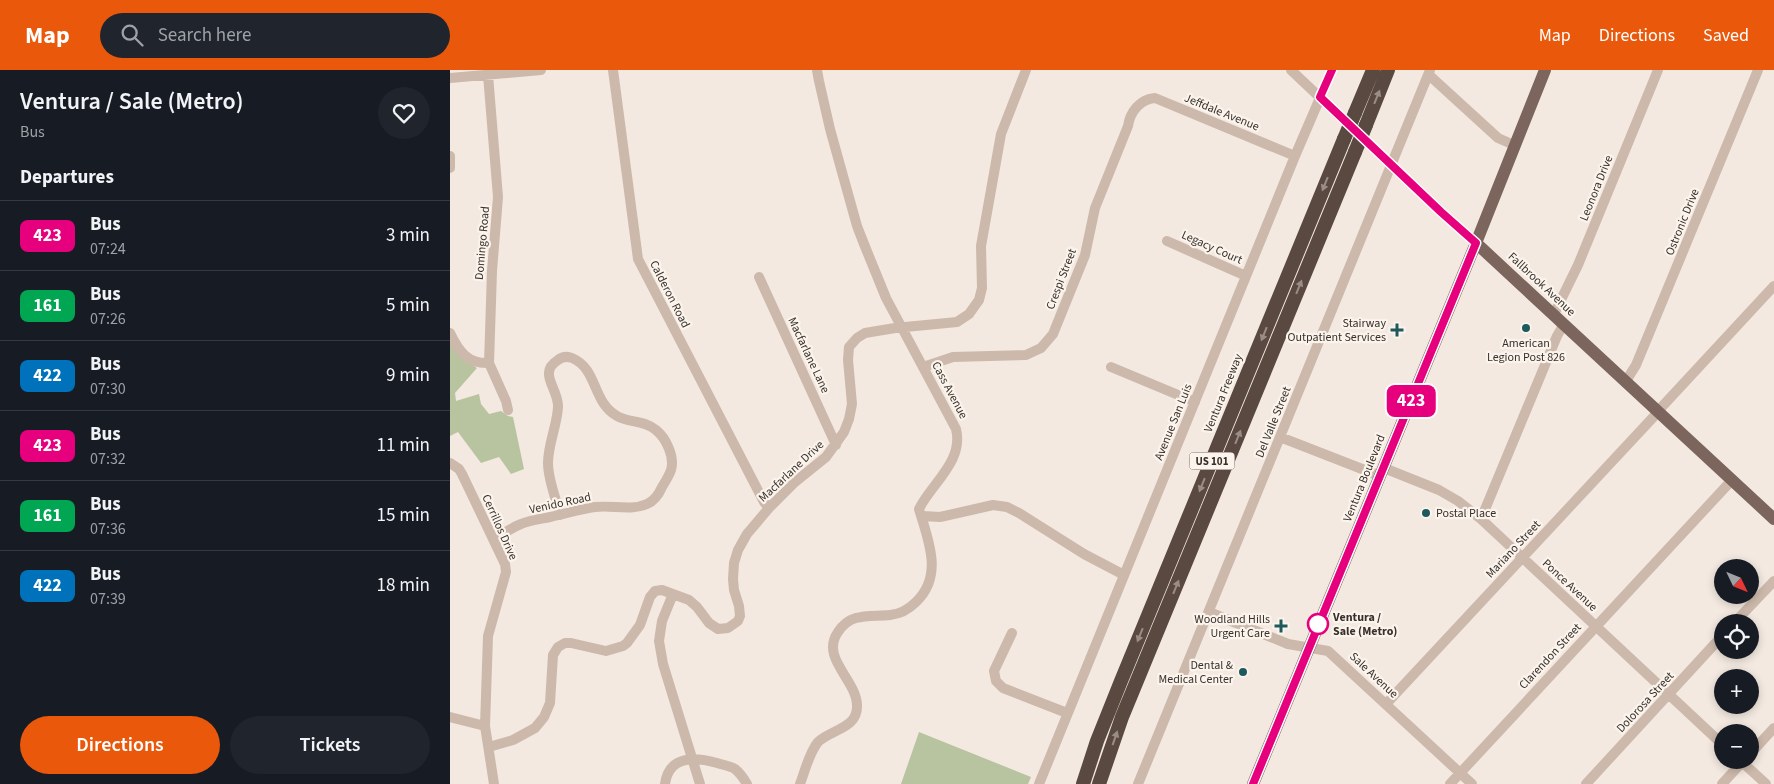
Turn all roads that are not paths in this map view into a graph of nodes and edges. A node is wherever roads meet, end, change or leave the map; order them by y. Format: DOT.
graph roads {
  1 [pos="541,70"];
  2 [pos="613,70"];
  3 [pos="817,70"];
  4 [pos="1026,70"];
  5 [pos="1291,70"];
  6 [pos="1332,70"];
  7 [pos="1373,70"];
  8 [pos="1388,70"];
  9 [pos="1545,70"];
  10 [pos="1658,70"];
  11 [pos="1758,70"];
  12 [pos="1429,72"];
  13 [pos="488,75"];
  14 [pos="450,78"];
  15 [pos="1320,97"];
  16 [pos="1140,104"];
  17 [pos="1514,145"];
  18 [pos="450,156"];
  19 [pos="1295,156"];
  20 [pos="1392,165"];
  21 [pos="450,168"];
  22 [pos="1167,241"];
  23 [pos="1476,243"];
  24 [pos="1246,276"];
  25 [pos="759,277"];
  26 [pos="1774,286"];
  27 [pos="1554,314"];
  28 [pos="1564,324"];
  29 [pos="902,328"];
  30 [pos="450,333"];
  31 [pos="489,363"];
  32 [pos="924,367"];
  33 [pos="1111,367"];
  34 [pos="1626,381"];
  35 [pos="1195,402"];
  36 [pos="508,410"];
  37 [pos="1659,411"];
  38 [pos="1280,437"];
  39 [pos="836,445"];
  40 [pos="450,462"];
  41 [pos="1382,472"];
  42 [pos="1732,480"];
  43 [pos="769,508"];
  44 [pos="560,515"];
  45 [pos="923,516"];
  46 [pos="1481,519"];
  47 [pos="1774,519"];
  48 [pos="494,539"];
  49 [pos="1522,558"];
  50 [pos="1124,576"];
  51 [pos="1774,581"];
  52 [pos="673,594"];
  53 [pos="1209,612"];
  54 [pos="1743,614"];
  55 [pos="1595,626"];
  56 [pos="1012,633"];
  57 [pos="1714,645"];
  58 [pos="1310,646"];
  59 [pos="1669,694"];
  60 [pos="1386,704"];
  61 [pos="1067,713"];
  62 [pos="450,717"];
  63 [pos="485,726"];
  64 [pos="1774,728"];
  65 [pos="1714,736"];
  66 [pos="1759,744"];
  67 [pos="489,747"];
  68 [pos="693,758"];
  69 [pos="1735,769"];
  70 [pos="1750,769"];
  71 [pos="1460,773"];
  72 [pos="494,784"];
  73 [pos="665,784"];
  74 [pos="700,784"];
  75 [pos="748,784"];
  76 [pos="800,784"];
  77 [pos="1039,784"];
  78 [pos="1083,784"];
  79 [pos="1099,784"];
  80 [pos="1138,784"];
  81 [pos="1253,784"];
  82 [pos="1450,784"];
  83 [pos="1472,784"];
  84 [pos="1586,784"];
  85 [pos="1722,784"];
  86 [pos="1766,784"];
  1 -- 13 [label="street"];
  2 -- 43 [label="street, Calderon Road"];
  3 -- 29 [label="street, Cass Avenue"];
  4 -- 29 [label="street, Macfarlane Drive"];
  5 -- 15 [label="street, Fallbrook Avenue"];
  6 -- 15 [label="street, Avenue San Luis"];
  7 -- 78 [label="highway, Ventura Freeway / US 101, one-way, bridge"];
  79 -- 8 [label="highway, US 101, one-way, bridge"];
  9 -- 17 [label="main road, Ventura Boulevard"];
  10 -- 27 [label="street, Leonora Drive"];
  11 -- 34 [label="street, Ostronic Drive"];
  12 -- 17 [label="street"];
  12 -- 20 [label="street, Del Valle Street"];
  13 -- 14 [label="street"];
  13 -- 31 [label="street, Domingo Road"];
  15 -- 19 [label="street, Avenue San Luis"];
  15 -- 20 [label="street, Fallbrook Avenue"];
  16 -- 19 [label="street, Jeffdale Avenue"];
  16 -- 32 [label="street, Crespi Street"];
  17 -- 23 [label="main road, Ventura Boulevard"];
  18 -- 21 [label="street"];
  19 -- 24 [label="street, Avenue San Luis"];
  20 -- 23 [label="street, Fallbrook Avenue"];
  20 -- 38 [label="street, Del Valle Street"];
  22 -- 24 [label="street, Legacy Court"];
  23 -- 27 [label="main road, Fallbrook Avenue"];
  23 -- 41 [label="main road, Ventura Boulevard"];
  24 -- 35 [label="street, Avenue San Luis"];
  25 -- 39 [label="street, Macfarlane Lane"];
  26 -- 37 [label="street, Mariano Street"];
  27 -- 28 [label="main road, Fallbrook Avenue"];
  28 -- 34 [label="main road, Fallbrook Avenue"];
  28 -- 46 [label="street"];
  29 -- 32 [label="street, Cass Avenue"];
  29 -- 39 [label="street, Macfarlane Drive"];
  30 -- 31 [label="street"];
  31 -- 36 [label="street, Domingo Road"];
  32 -- 45 [label="street, Cass Avenue"];
  33 -- 35 [label="street"];
  34 -- 37 [label="main road, Fallbrook Avenue"];
  35 -- 50 [label="street, Avenue San Luis"];
  37 -- 42 [label="main road, Fallbrook Avenue"];
  37 -- 49 [label="street, Mariano Street"];
  38 -- 41 [label="street, Ponce Avenue"];
  38 -- 53 [label="street, Del Valle Street"];
  39 -- 43 [label="street, Macfarlane Drive"];
  40 -- 48 [label="street, Cerrillos Drive"];
  41 -- 46 [label="street, Ponce Avenue"];
  41 -- 58 [label="main road, Ventura Boulevard"];
  42 -- 47 [label="main road, Fallbrook Avenue"];
  42 -- 55 [label="street, Clarendon Street"];
  43 -- 52 [label="street, Macfarlane Drive"];
  44 -- 44 [label="street, Venido Road"];
  44 -- 48 [label="street, Venido Road"];
  45 -- 50 [label="street"];
  45 -- 76 [label="street, Cass Avenue"];
  46 -- 49 [label="street, Ponce Avenue"];
  48 -- 63 [label="street, Cerrillos Drive"];
  49 -- 55 [label="street, Ponce Avenue"];
  49 -- 60 [label="street, Mariano Street"];
  50 -- 61 [label="street, Avenue San Luis"];
  51 -- 54 [label="street"];
  52 -- 67 [label="street"];
  52 -- 68 [label="street"];
  53 -- 58 [label="street, Sale Avenue"];
  53 -- 80 [label="street, Del Valle Street"];
  55 -- 59 [label="street, Ponce Avenue"];
  55 -- 71 [label="street, Clarendon Street"];
  56 -- 61 [label="street"];
  57 -- 59 [label="street, Dolorosa Street"];
  58 -- 60 [label="street, Sale Avenue"];
  58 -- 81 [label="main road, Ventura Boulevard"];
  59 -- 65 [label="street, Ponce Avenue"];
  59 -- 84 [label="street, Dolorosa Street"];
  60 -- 71 [label="street, Sale Avenue"];
  61 -- 77 [label="street, Avenue San Luis"];
  62 -- 63 [label="street"];
  63 -- 67 [label="street"];
  64 -- 66 [label="street"];
  67 -- 72 [label="street"];
  68 -- 73 [label="street"];
  68 -- 74 [label="street"];
  68 -- 75 [label="street"];
  69 -- 85 [label="street"];
  70 -- 86 [label="street"];
  71 -- 82 [label="street, Clarendon Street"];
  71 -- 83 [label="street, Sale Avenue"];
}
